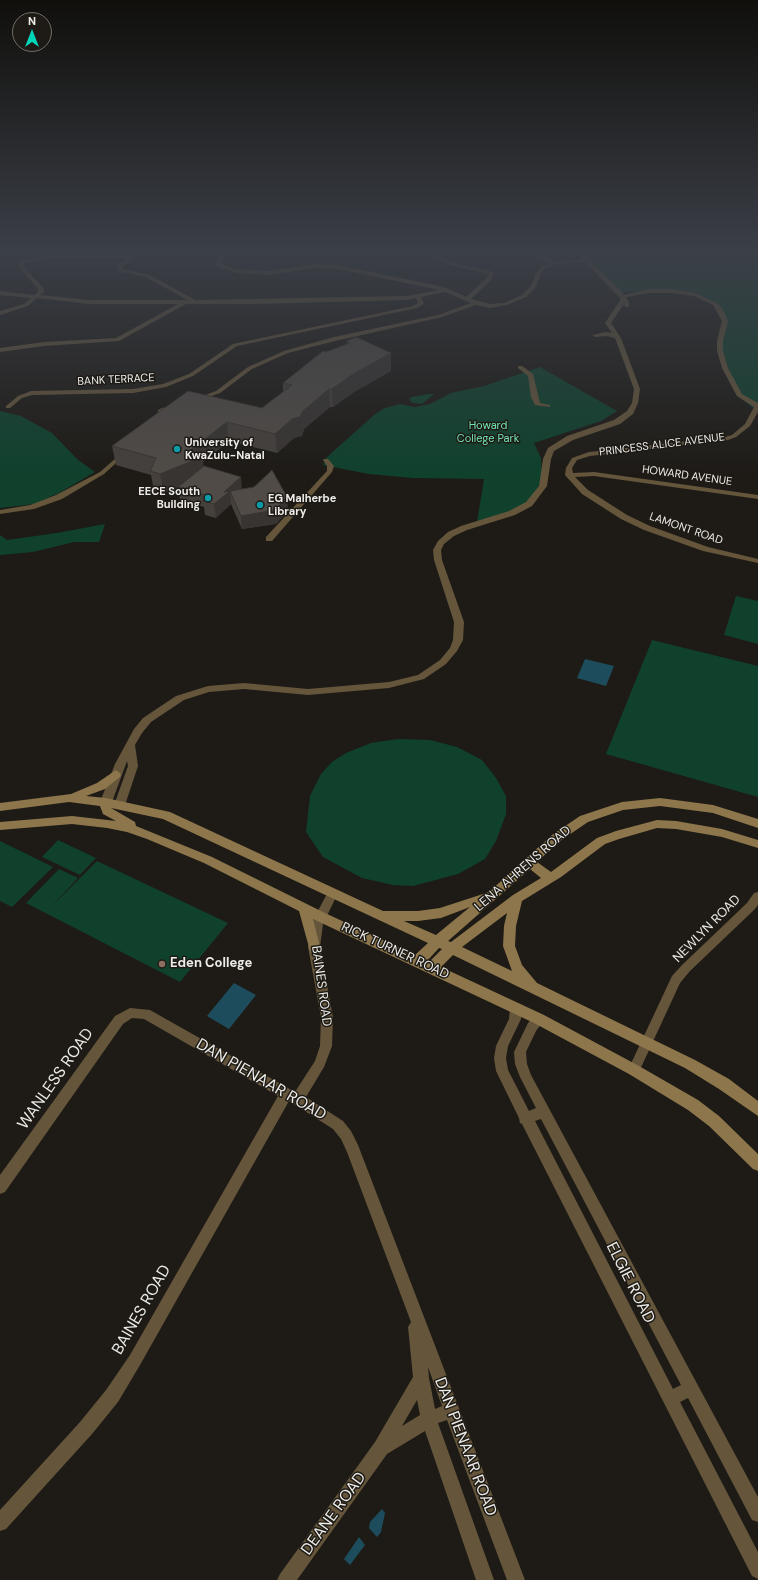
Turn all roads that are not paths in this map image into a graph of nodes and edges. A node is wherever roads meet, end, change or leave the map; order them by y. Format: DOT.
graph roads {
  1 [pos="139,328"];
  2 [pos="317,328"];
  3 [pos="386,328"];
  4 [pos="610,328"];
  5 [pos="617,328"];
  6 [pos="723,328"];
  7 [pos="595,335"];
  8 [pos="617,337"];
  9 [pos="0,350"];
  10 [pos="520,367"];
  11 [pos="741,396"];
  12 [pos="187,402"];
  13 [pos="548,406"];
  14 [pos="758,406"];
  15 [pos="8,407"];
  16 [pos="166,410"];
  17 [pos="753,413"];
  18 [pos="153,416"];
  19 [pos="129,446"];
  20 [pos="326,460"];
  21 [pos="570,464"];
  22 [pos="594,474"];
  23 [pos="612,476"];
  24 [pos="571,477"];
  25 [pos="758,497"];
  26 [pos="0,512"];
  27 [pos="269,539"];
  28 [pos="758,561"];
  29 [pos="131,747"];
  30 [pos="116,774"];
  31 [pos="69,798"];
  32 [pos="120,805"];
  33 [pos="0,807"];
  34 [pos="106,807"];
  35 [pos="72,820"];
  36 [pos="758,824"];
  37 [pos="0,826"];
  38 [pos="151,836"];
  39 [pos="758,844"];
  40 [pos="529,862"];
  41 [pos="550,878"];
  42 [pos="498,891"];
  43 [pos="333,893"];
  44 [pos="758,896"];
  45 [pos="517,898"];
  46 [pos="304,908"];
  47 [pos="376,914"];
  48 [pos="321,917"];
  49 [pos="437,942"];
  50 [pos="314,947"];
  51 [pos="451,949"];
  52 [pos="418,961"];
  53 [pos="431,968"];
  54 [pos="535,990"];
  55 [pos="516,1008"];
  56 [pos="130,1013"];
  57 [pos="540,1019"];
  58 [pos="647,1043"];
  59 [pos="634,1070"];
  60 [pos="292,1097"];
  61 [pos="758,1109"];
  62 [pos="545,1111"];
  63 [pos="525,1119"];
  64 [pos="758,1164"];
  65 [pos="0,1187"];
  66 [pos="415,1313"];
  67 [pos="421,1378"];
  68 [pos="691,1388"];
  69 [pos="670,1399"];
  70 [pos="450,1411"];
  71 [pos="429,1419"];
  72 [pos="381,1448"];
  73 [pos="758,1514"];
  74 [pos="0,1524"];
  75 [pos="758,1570"];
  76 [pos="286,1580"];
  77 [pos="485,1580"];
  78 [pos="516,1580"];
  1 -- 9 [label="street"];
  2 -- 15 [label="street, BANK TERRACE"];
  3 -- 12 [label="street"];
  4 -- 8 [label="street"];
  5 -- 8 [label="street"];
  6 -- 11 [label="street"];
  7 -- 8 [label="street"];
  8 -- 29 [label="street"];
  10 -- 13 [label="street"];
  11 -- 14 [label="street"];
  11 -- 17 [label="street"];
  14 -- 17 [label="street, PRINCESS ALICE AVENUE"];
  16 -- 18 [label="street"];
  17 -- 21 [label="street, PRINCESS ALICE AVENUE"];
  19 -- 26 [label="street"];
  20 -- 27 [label="street"];
  21 -- 22 [label="street, HOWARD AVENUE"];
  21 -- 24 [label="street"];
  22 -- 23 [label="street, HOWARD AVENUE"];
  22 -- 24 [label="street, HOWARD AVENUE"];
  23 -- 24 [label="street, HOWARD AVENUE"];
  23 -- 25 [label="street, HOWARD AVENUE"];
  24 -- 28 [label="street, LAMONT ROAD"];
  29 -- 30 [label="street"];
  29 -- 32 [label="street"];
  30 -- 31 [label="main road"];
  30 -- 34 [label="street"];
  31 -- 33 [label="main road, RICK TURNER ROAD"];
  31 -- 34 [label="main road, RICK TURNER ROAD"];
  32 -- 34 [label="main road, RICK TURNER ROAD"];
  32 -- 43 [label="main road, RICK TURNER ROAD"];
  34 -- 35 [label="main road"];
  34 -- 38 [label="main road"];
  35 -- 37 [label="main road, RICK TURNER ROAD"];
  35 -- 38 [label="main road, RICK TURNER ROAD"];
  36 -- 40 [label="main road, LENA AHRENS ROAD"];
  38 -- 46 [label="main road, RICK TURNER ROAD"];
  39 -- 41 [label="main road, LENA AHRENS ROAD"];
  40 -- 41 [label="main road"];
  40 -- 42 [label="main road, LENA AHRENS ROAD"];
  41 -- 45 [label="main road, LENA AHRENS ROAD"];
  42 -- 47 [label="main road"];
  42 -- 49 [label="main road, LENA AHRENS ROAD"];
  43 -- 47 [label="main road, RICK TURNER ROAD"];
  43 -- 48 [label="street, BAINES ROAD"];
  44 -- 58 [label="street, NEWLYN ROAD"];
  45 -- 51 [label="main road, LENA AHRENS ROAD"];
  45 -- 54 [label="main road"];
  46 -- 48 [label="main road, RICK TURNER ROAD"];
  46 -- 50 [label="main road"];
  47 -- 49 [label="main road, RICK TURNER ROAD"];
  48 -- 50 [label="street, BAINES ROAD"];
  48 -- 52 [label="main road, RICK TURNER ROAD"];
  49 -- 51 [label="main road, RICK TURNER ROAD"];
  49 -- 52 [label="main road, LENA AHRENS ROAD"];
  50 -- 60 [label="street, BAINES ROAD"];
  51 -- 53 [label="main road, LENA AHRENS ROAD"];
  51 -- 54 [label="main road, RICK TURNER ROAD"];
  52 -- 53 [label="main road, RICK TURNER ROAD"];
  53 -- 55 [label="main road, RICK TURNER ROAD"];
  54 -- 58 [label="main road, RICK TURNER ROAD"];
  55 -- 57 [label="main road, RICK TURNER ROAD"];
  55 -- 63 [label="street, ELGIE ROAD"];
  56 -- 60 [label="street, DAN PIENAAR ROAD"];
  56 -- 65 [label="street, WANLESS ROAD"];
  57 -- 59 [label="main road, RICK TURNER ROAD"];
  57 -- 62 [label="street, ELGIE ROAD"];
  58 -- 59 [label="street, NEWLYN ROAD"];
  58 -- 61 [label="main road, RICK TURNER ROAD"];
  59 -- 64 [label="main road, RICK TURNER ROAD"];
  60 -- 66 [label="street, DAN PIENAAR ROAD"];
  60 -- 74 [label="street, BAINES ROAD"];
  62 -- 63 [label="street"];
  62 -- 68 [label="street, ELGIE ROAD"];
  63 -- 69 [label="street, ELGIE ROAD"];
  66 -- 67 [label="street, DAN PIENAAR ROAD"];
  66 -- 70 [label="street, DAN PIENAAR ROAD"];
  67 -- 71 [label="street, DAN PIENAAR ROAD"];
  67 -- 72 [label="street, DEANE ROAD"];
  68 -- 69 [label="street"];
  68 -- 73 [label="street, ELGIE ROAD"];
  69 -- 75 [label="street, ELGIE ROAD"];
  70 -- 71 [label="street, DEANE ROAD"];
  70 -- 78 [label="street, DAN PIENAAR ROAD"];
  71 -- 72 [label="street, DEANE ROAD"];
  71 -- 77 [label="street, DAN PIENAAR ROAD"];
  72 -- 76 [label="street, DEANE ROAD"];
}
